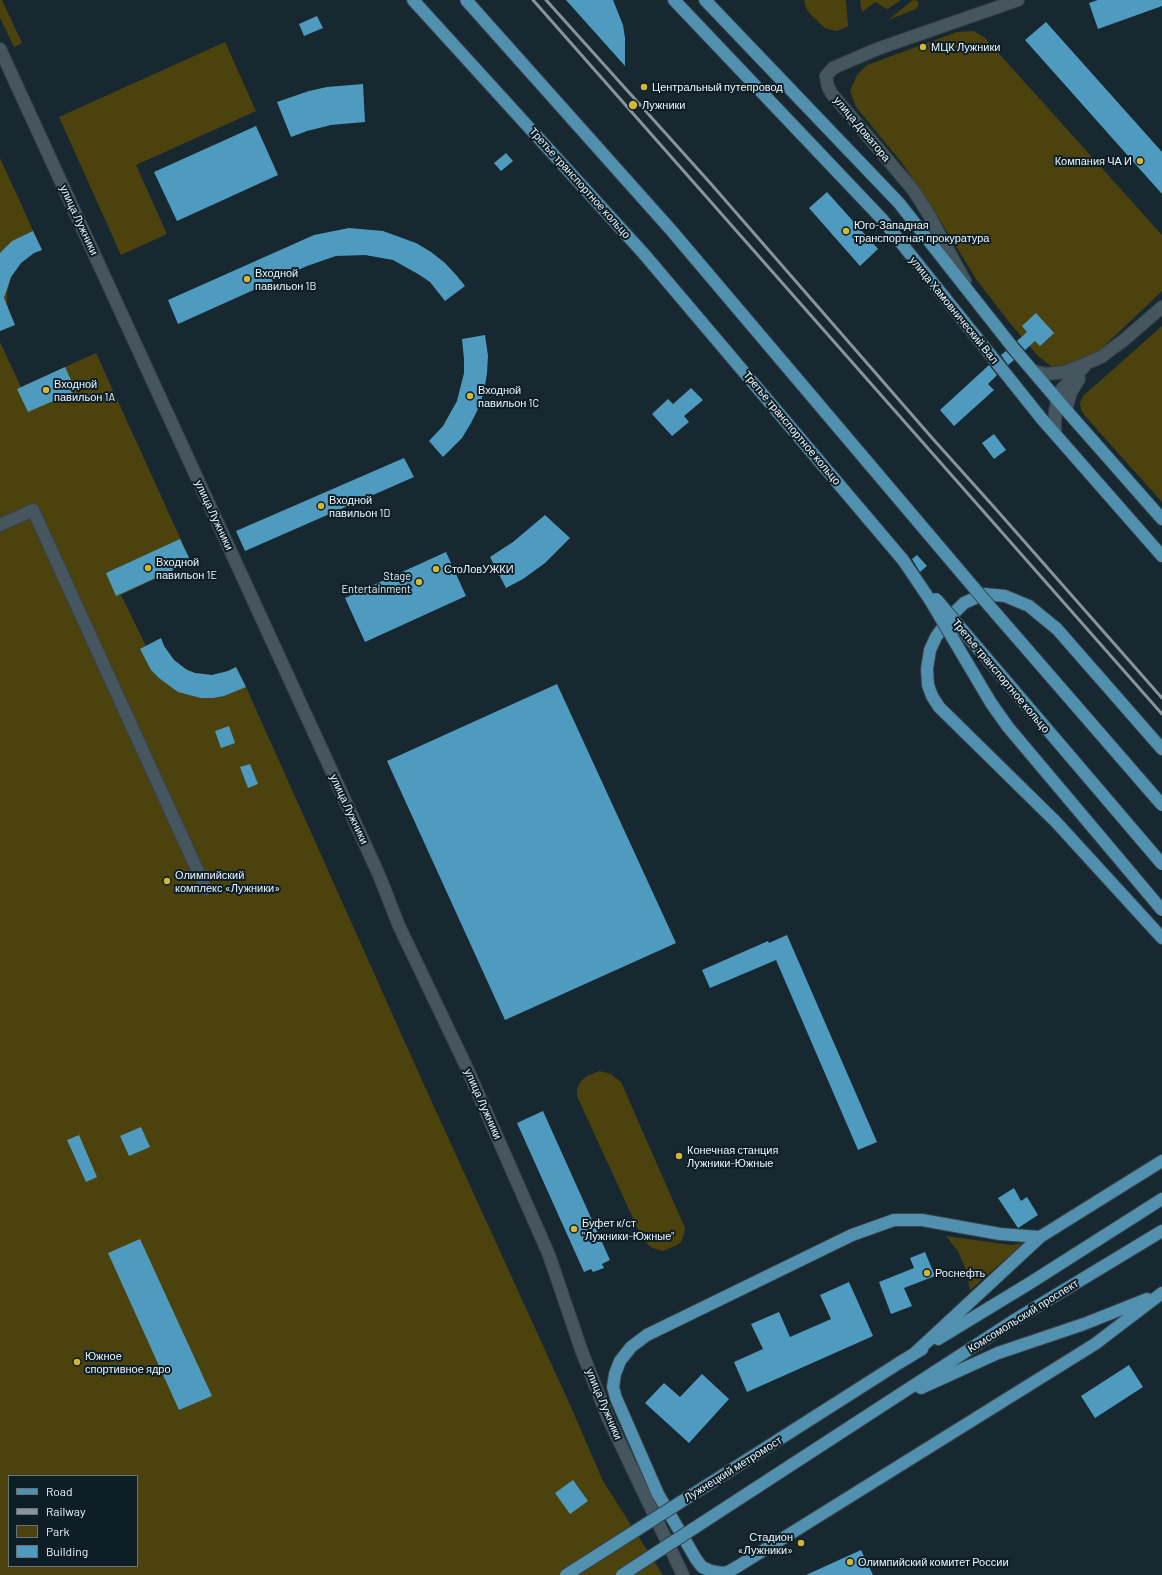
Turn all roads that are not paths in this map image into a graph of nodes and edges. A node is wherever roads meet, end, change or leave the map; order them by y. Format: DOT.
graph roads {
  1 [pos="413,0"];
  2 [pos="466,0"];
  3 [pos="674,0"];
  4 [pos="705,0"];
  5 [pos="1018,0"];
  6 [pos="0,49"];
  7 [pos="973,297"];
  8 [pos="1162,307"];
  9 [pos="1101,356"];
  10 [pos="1087,364"];
  11 [pos="1033,371"];
  12 [pos="1057,400"];
  13 [pos="1066,410"];
  14 [pos="1055,433"];
  15 [pos="1162,519"];
  16 [pos="0,525"];
  17 [pos="1162,556"];
  18 [pos="903,560"];
  19 [pos="1162,749"];
  20 [pos="1162,805"];
  21 [pos="1162,864"];
  22 [pos="206,889"];
  23 [pos="1162,910"];
  24 [pos="1162,938"];
  25 [pos="1162,1161"];
  26 [pos="1162,1199"];
  27 [pos="1162,1231"];
  28 [pos="1040,1237"];
  29 [pos="1161,1293"];
  30 [pos="916,1353"];
  31 [pos="885,1404"];
  32 [pos="724,1574"];
  33 [pos="566,1575"];
  34 [pos="622,1575"];
  35 [pos="683,1575"];
  1 -- 18 [label="main road, Третье транспортное кольцо"];
  2 -- 20 [label="main road, bridge"];
  3 -- 14 [label="main road, улица Хамовнический Вал"];
  4 -- 7 [label="main road, улица Хамовнический Вал"];
  5 -- 7 [label="street, улица Доватора"];
  6 -- 35 [label="street, улица Лужники"];
  7 -- 11 [label="main road, улица Хамовнический Вал"];
  8 -- 9 [label="street"];
  9 -- 10 [label="street"];
  9 -- 13 [label="street"];
  10 -- 11 [label="street"];
  10 -- 12 [label="street"];
  11 -- 12 [label="main road, улица Хамовнический Вал"];
  12 -- 13 [label="main road, улица Хамовнический Вал"];
  12 -- 14 [label="street"];
  13 -- 15 [label="main road, улица Хамовнический Вал"];
  14 -- 17 [label="main road, улица Хамовнический Вал"];
  16 -- 22 [label="street"];
  18 -- 21 [label="main road, Третье транспортное кольцо, bridge"];
  18 -- 23 [label="main road, bridge"];
  19 -- 24 [label="main road"];
  25 -- 28 [label="main road"];
  26 -- 30 [label="main road"];
  27 -- 31 [label="main road, Комсомольский проспект"];
  28 -- 30 [label="main road"];
  28 -- 32 [label="main road"];
  29 -- 31 [label="main road"];
  29 -- 32 [label="main road"];
  30 -- 33 [label="main road, Лужнецкий метромост, bridge"];
  31 -- 34 [label="main road, bridge"];
}
